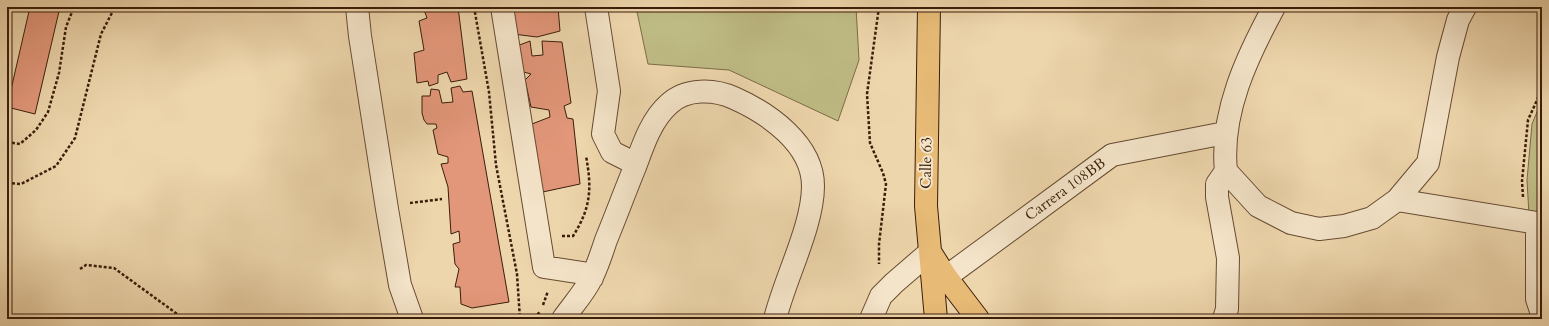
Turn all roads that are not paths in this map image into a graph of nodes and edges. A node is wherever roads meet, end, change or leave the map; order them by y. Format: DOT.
graph roads {
  1 [pos="357,7"];
  2 [pos="502,7"];
  3 [pos="596,7"];
  4 [pos="929,7"];
  5 [pos="1274,7"];
  6 [pos="1465,7"];
  7 [pos="1225,133"];
  8 [pos="636,164"];
  9 [pos="1226,171"];
  10 [pos="1397,200"];
  11 [pos="930,252"];
  12 [pos="946,277"];
  13 [pos="592,278"];
  14 [pos="1540,307"];
  15 [pos="412,319"];
  16 [pos="563,319"];
  17 [pos="775,319"];
  18 [pos="871,319"];
  19 [pos="936,319"];
  20 [pos="978,319"];
  21 [pos="1224,319"];
  22 [pos="1526,319"];
  1 -- 15 [label="street"];
  2 -- 13 [label="street"];
  3 -- 8 [label="street"];
  4 -- 11 [label="main road, Calle 63"];
  5 -- 7 [label="street"];
  6 -- 10 [label="street"];
  7 -- 9 [label="street"];
  7 -- 12 [label="street, Carrera 108BB"];
  8 -- 13 [label="street"];
  8 -- 17 [label="street"];
  9 -- 10 [label="street"];
  9 -- 21 [label="street"];
  10 -- 14 [label="street"];
  11 -- 12 [label="main road"];
  11 -- 18 [label="street"];
  11 -- 19 [label="main road, Calle 63"];
  12 -- 20 [label="main road"];
  13 -- 16 [label="street"];
  14 -- 22 [label="street"];
}
